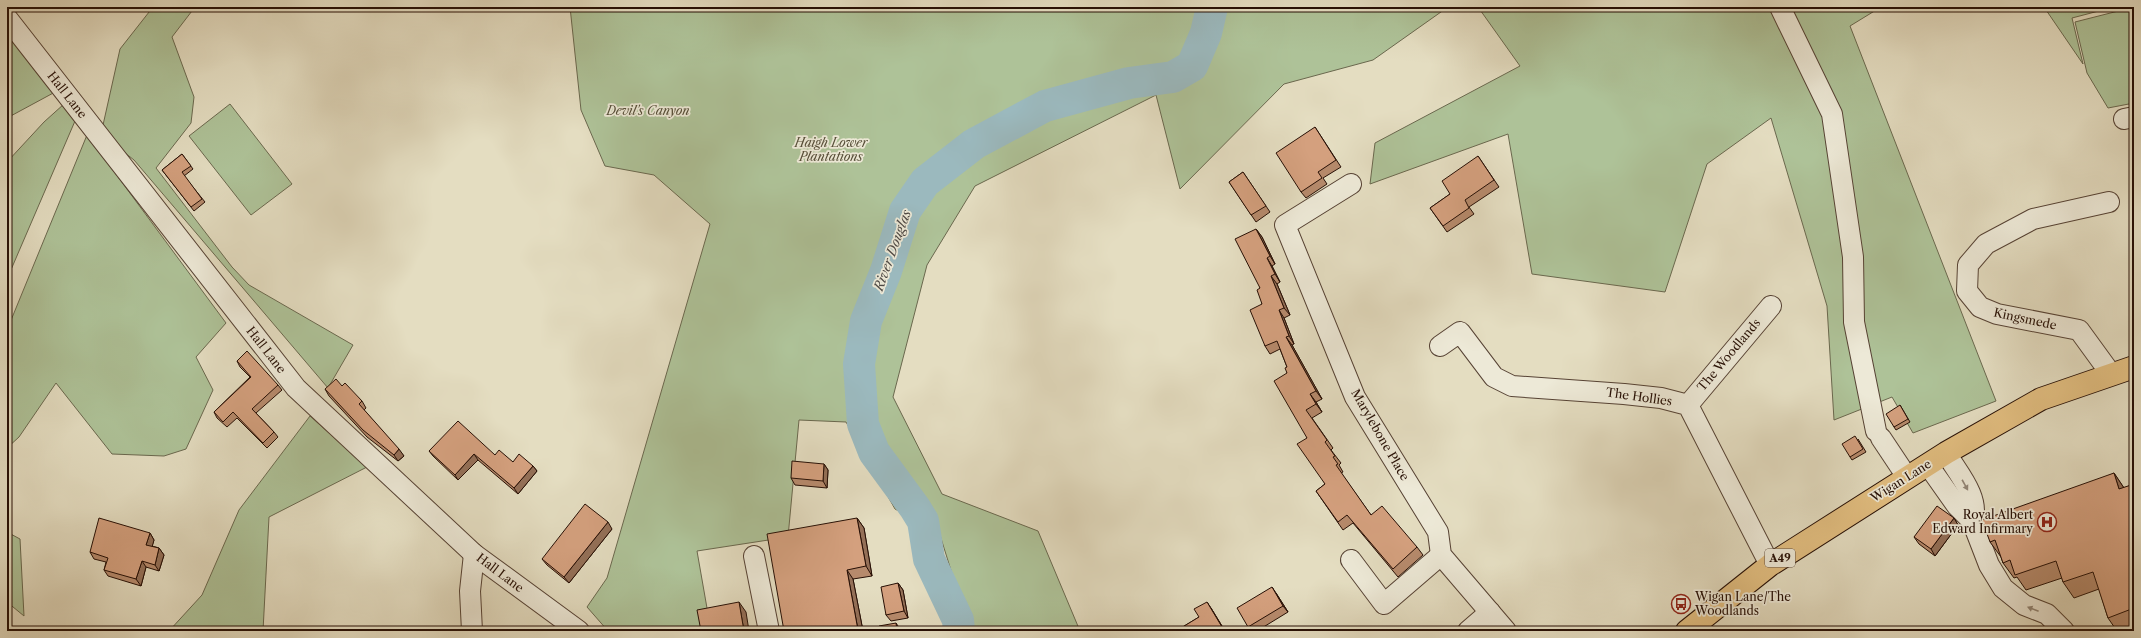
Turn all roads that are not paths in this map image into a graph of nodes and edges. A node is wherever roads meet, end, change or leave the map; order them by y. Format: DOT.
graph roads {
  1 [pos="1780,7"];
  2 [pos="7,18"];
  3 [pos="1351,184"];
  4 [pos="2109,202"];
  5 [pos="1771,306"];
  6 [pos="1440,346"];
  7 [pos="2134,367"];
  8 [pos="2111,374"];
  9 [pos="1688,405"];
  10 [pos="1946,453"];
  11 [pos="1928,465"];
  12 [pos="1907,477"];
  13 [pos="1972,520"];
  14 [pos="474,554"];
  15 [pos="1441,555"];
  16 [pos="754,556"];
  17 [pos="1351,560"];
  18 [pos="1770,565"];
  19 [pos="1490,612"];
  20 [pos="472,631"];
  21 [pos="579,631"];
  22 [pos="769,631"];
  23 [pos="1468,631"];
  24 [pos="1506,631"];
  25 [pos="1687,631"];
  26 [pos="2064,631"];
  1 -- 12 [label="street"];
  2 -- 14 [label="street, Hall Lane"];
  3 -- 15 [label="street, Marylebone Place"];
  4 -- 8 [label="street, Kingsmede"];
  5 -- 9 [label="street, The Woodlands"];
  6 -- 9 [label="street, The Hollies"];
  7 -- 8 [label="highway, Wigan Lane / A49"];
  8 -- 10 [label="highway, Wigan Lane / A49"];
  9 -- 18 [label="street, The Hollies"];
  10 -- 11 [label="highway, Wigan Lane / A49"];
  10 -- 13 [label="street, one-way"];
  11 -- 12 [label="highway, Wigan Lane / A49"];
  11 -- 13 [label="street"];
  12 -- 18 [label="highway, Wigan Lane / A49"];
  26 -- 13 [label="street, one-way"];
  14 -- 20 [label="street"];
  14 -- 21 [label="street, Hall Lane"];
  15 -- 17 [label="street"];
  15 -- 19 [label="street"];
  16 -- 22 [label="street"];
  18 -- 25 [label="highway, Wigan Lane / A49"];
  19 -- 23 [label="street"];
  19 -- 24 [label="street"];
}
